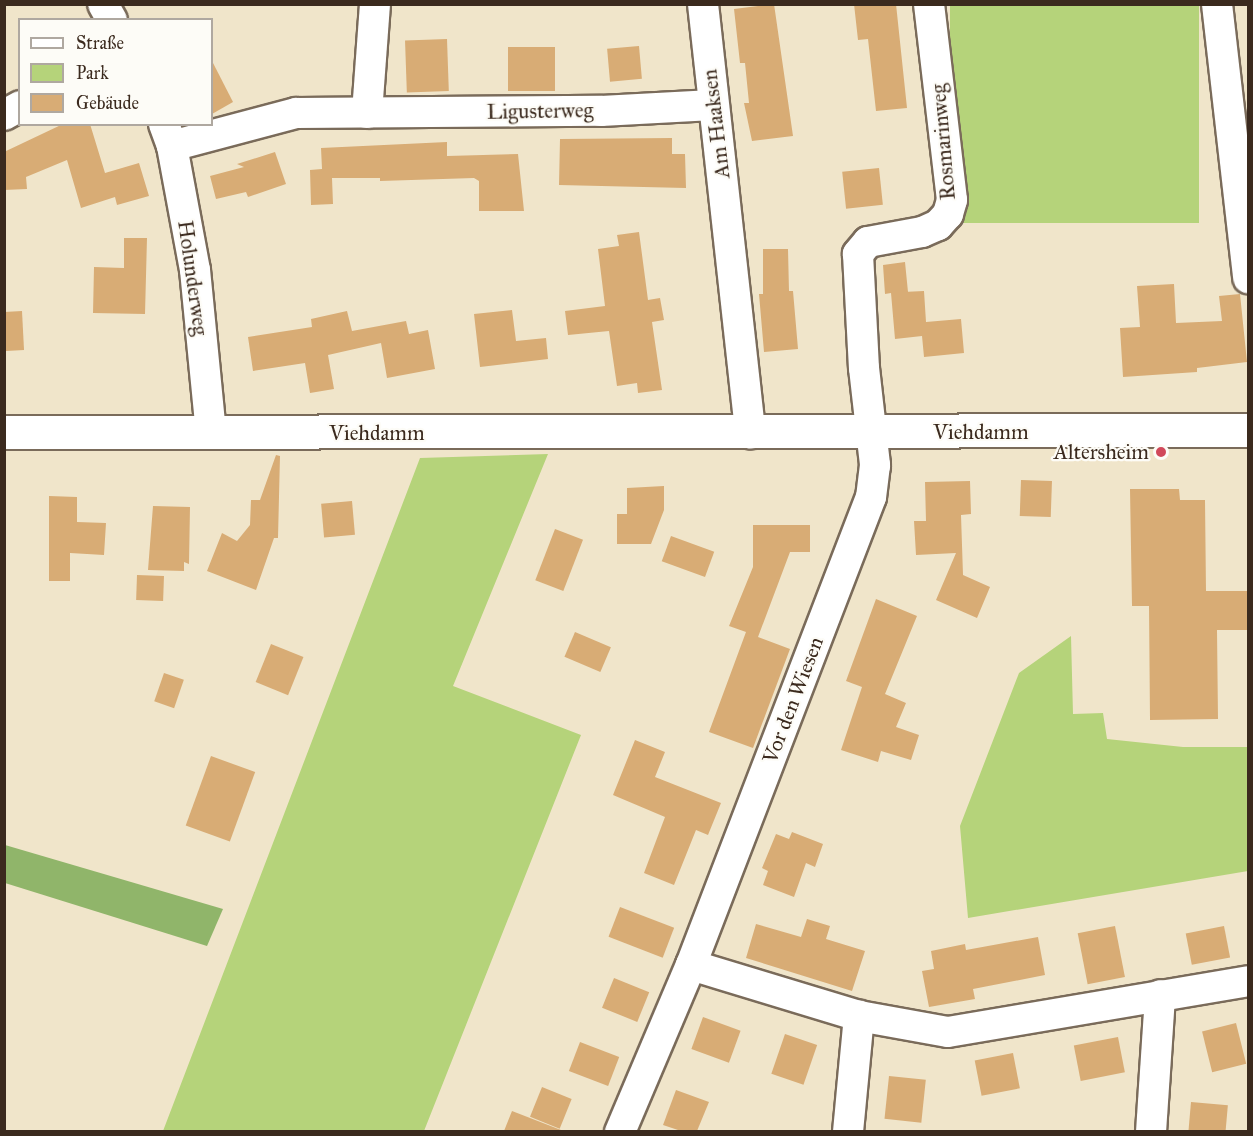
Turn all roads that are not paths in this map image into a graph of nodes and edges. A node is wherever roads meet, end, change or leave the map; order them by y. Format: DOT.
graph roads {
  1 [pos="103,4"];
  2 [pos="375,4"];
  3 [pos="703,4"];
  4 [pos="929,4"];
  5 [pos="1217,4"];
  6 [pos="111,18"];
  7 [pos="713,105"];
  8 [pos="18,107"];
  9 [pos="367,113"];
  10 [pos="4,115"];
  11 [pos="168,135"];
  12 [pos="1248,278"];
  13 [pos="1248,430"];
  14 [pos="870,431"];
  15 [pos="4,432"];
  16 [pos="212,433"];
  17 [pos="750,433"];
  18 [pos="691,965"];
  19 [pos="1248,981"];
  20 [pos="1160,995"];
  21 [pos="859,1016"];
  22 [pos="620,1131"];
  23 [pos="848,1131"];
  24 [pos="1150,1131"];
  1 -- 6 [label="street"];
  2 -- 9 [label="street"];
  3 -- 7 [label="street, Am Haaksen"];
  4 -- 14 [label="street, Rosmarinweg"];
  5 -- 12 [label="street"];
  7 -- 9 [label="street, Ligusterweg"];
  7 -- 17 [label="street, Am Haaksen"];
  8 -- 10 [label="street"];
  9 -- 11 [label="street, Ligusterweg"];
  11 -- 16 [label="street, Holunderweg"];
  13 -- 14 [label="main road, Viehdamm"];
  14 -- 17 [label="main road, Viehdamm"];
  14 -- 18 [label="street, Vor den Wiesen"];
  15 -- 16 [label="main road, Viehdamm"];
  16 -- 17 [label="main road, Viehdamm"];
  18 -- 21 [label="street"];
  18 -- 22 [label="street, Vor den Wiesen"];
  19 -- 20 [label="street"];
  20 -- 21 [label="street"];
  20 -- 24 [label="street"];
  21 -- 23 [label="street"];
}
